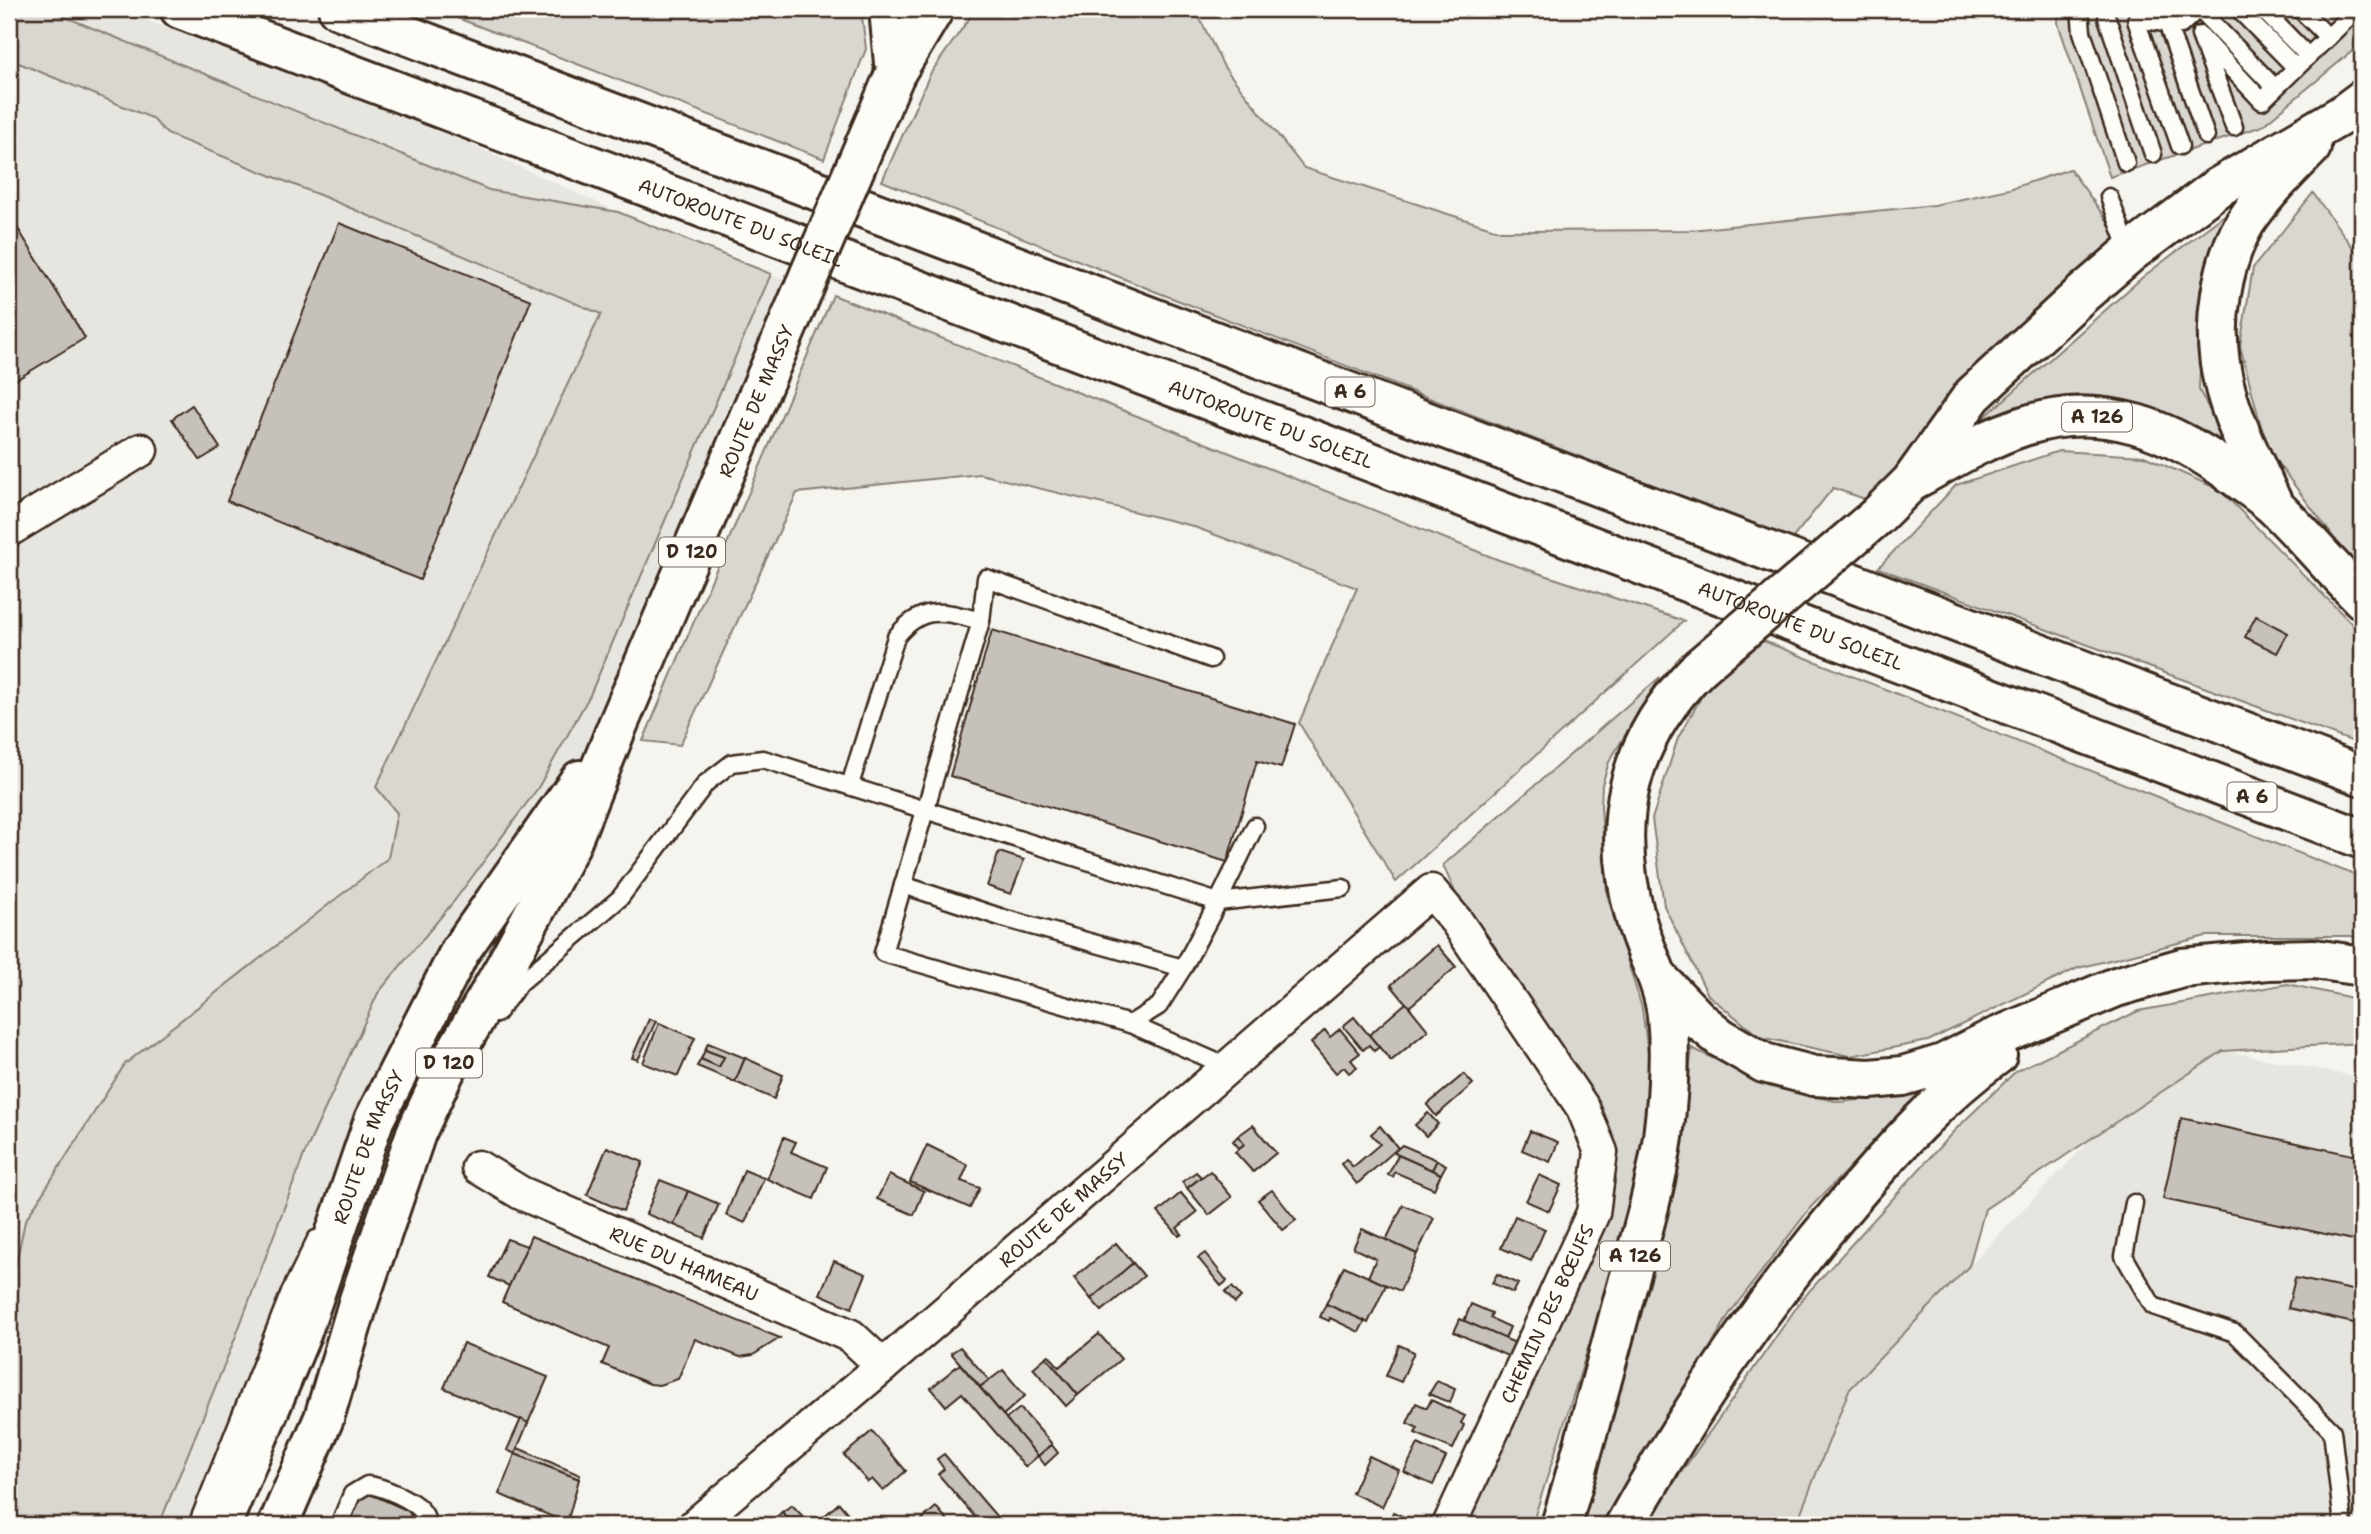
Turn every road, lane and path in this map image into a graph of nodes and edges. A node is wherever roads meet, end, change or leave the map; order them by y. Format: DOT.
graph roads {
  1 [pos="180,9"];
  2 [pos="338,9"];
  3 [pos="889,9"];
  4 [pos="915,9"];
  5 [pos="934,9"];
  6 [pos="2080,9"];
  7 [pos="2238,9"];
  8 [pos="2262,9"];
  9 [pos="2301,9"];
  10 [pos="2192,12"];
  11 [pos="2108,15"];
  12 [pos="2355,15"];
  13 [pos="2141,17"];
  14 [pos="2167,23"];
  15 [pos="2081,27"];
  16 [pos="2200,35"];
  17 [pos="2328,37"];
  18 [pos="2308,56"];
  19 [pos="2296,68"];
  20 [pos="895,74"];
  21 [pos="2275,88"];
  22 [pos="2352,108"];
  23 [pos="2234,127"];
  24 [pos="2206,136"];
  25 [pos="2180,146"];
  26 [pos="2153,155"];
  27 [pos="2126,163"];
  28 [pos="2109,197"];
  29 [pos="2130,253"];
  30 [pos="141,450"];
  31 [pos="1911,482"];
  32 [pos="2273,505"];
  33 [pos="9,530"];
  34 [pos="2362,598"];
  35 [pos="981,621"];
  36 [pos="1211,659"];
  37 [pos="617,727"];
  38 [pos="2362,776"];
  39 [pos="850,785"];
  40 [pos="925,809"];
  41 [pos="1255,826"];
  42 [pos="2362,839"];
  43 [pos="903,884"];
  44 [pos="1343,888"];
  45 [pos="1431,891"];
  46 [pos="1218,902"];
  47 [pos="2362,966"];
  48 [pos="1183,968"];
  49 [pos="1660,981"];
  50 [pos="2059,1012"];
  51 [pos="1130,1024"];
  52 [pos="1228,1067"];
  53 [pos="445,1071"];
  54 [pos="374,1120"];
  55 [pos="478,1167"];
  56 [pos="2134,1203"];
  57 [pos="883,1366"];
  58 [pos="197,1525"];
  59 [pos="221,1525"];
  60 [pos="278,1525"];
  61 [pos="339,1525"];
  62 [pos="426,1525"];
  63 [pos="695,1525"];
  64 [pos="1449,1525"];
  65 [pos="1561,1525"];
  66 [pos="1625,1525"];
  67 [pos="2343,1525"];
  1 -- 42 [label="main road, AUTOROUTE DU SOLEIL / A 6"];
  2 -- 38 [label="main road, A 6"];
  3 -- 20 [label="main road, ROUTE DE MASSY / D 120"];
  4 -- 20 [label="main road, ROUTE DE MASSY / D 120"];
  5 -- 20 [label="main road, D 120"];
  6 -- 15 [label="lane"];
  7 -- 19 [label="lane"];
  8 -- 18 [label="lane"];
  9 -- 17 [label="lane"];
  10 -- 14 [label="lane"];
  10 -- 16 [label="lane"];
  10 -- 21 [label="lane"];
  11 -- 13 [label="lane"];
  11 -- 15 [label="lane"];
  11 -- 26 [label="lane"];
  12 -- 17 [label="lane"];
  13 -- 14 [label="lane"];
  13 -- 25 [label="lane"];
  14 -- 24 [label="lane"];
  15 -- 27 [label="lane"];
  16 -- 21 [label="lane"];
  16 -- 23 [label="lane"];
  17 -- 18 [label="lane"];
  18 -- 19 [label="lane"];
  19 -- 21 [label="lane"];
  20 -- 37 [label="main road, ROUTE DE MASSY / D 120, bridge"];
  22 -- 29 [label="main road"];
  22 -- 32 [label="main road"];
  28 -- 29 [label="lane"];
  29 -- 31 [label="main road"];
  30 -- 33 [label="street"];
  31 -- 32 [label="main road, A 126"];
  31 -- 49 [label="main road, A 126, bridge"];
  32 -- 34 [label="main road, A 126"];
  35 -- 36 [label="lane"];
  35 -- 39 [label="lane"];
  35 -- 40 [label="lane"];
  37 -- 53 [label="main road, ROUTE DE MASSY / D 120"];
  37 -- 54 [label="main road, ROUTE DE MASSY / D 120"];
  39 -- 40 [label="lane"];
  39 -- 53 [label="lane"];
  40 -- 43 [label="lane"];
  40 -- 46 [label="lane"];
  41 -- 46 [label="lane"];
  43 -- 48 [label="lane"];
  43 -- 51 [label="lane"];
  44 -- 46 [label="lane"];
  45 -- 52 [label="street, ROUTE DE MASSY"];
  45 -- 64 [label="street, CHEMIN DES BŒUFS"];
  46 -- 48 [label="lane"];
  47 -- 50 [label="main road"];
  48 -- 51 [label="lane"];
  49 -- 50 [label="main road"];
  49 -- 65 [label="main road, A 126"];
  50 -- 66 [label="main road"];
  51 -- 52 [label="lane"];
  52 -- 57 [label="street, ROUTE DE MASSY"];
  53 -- 60 [label="main road, ROUTE DE MASSY / D 120"];
  54 -- 58 [label="lane"];
  54 -- 59 [label="main road, ROUTE DE MASSY / D 120"];
  55 -- 57 [label="street, RUE DU HAMEAU"];
  56 -- 67 [label="lane"];
  57 -- 63 [label="street, ROUTE DE MASSY"];
  61 -- 62 [label="lane"];
}
